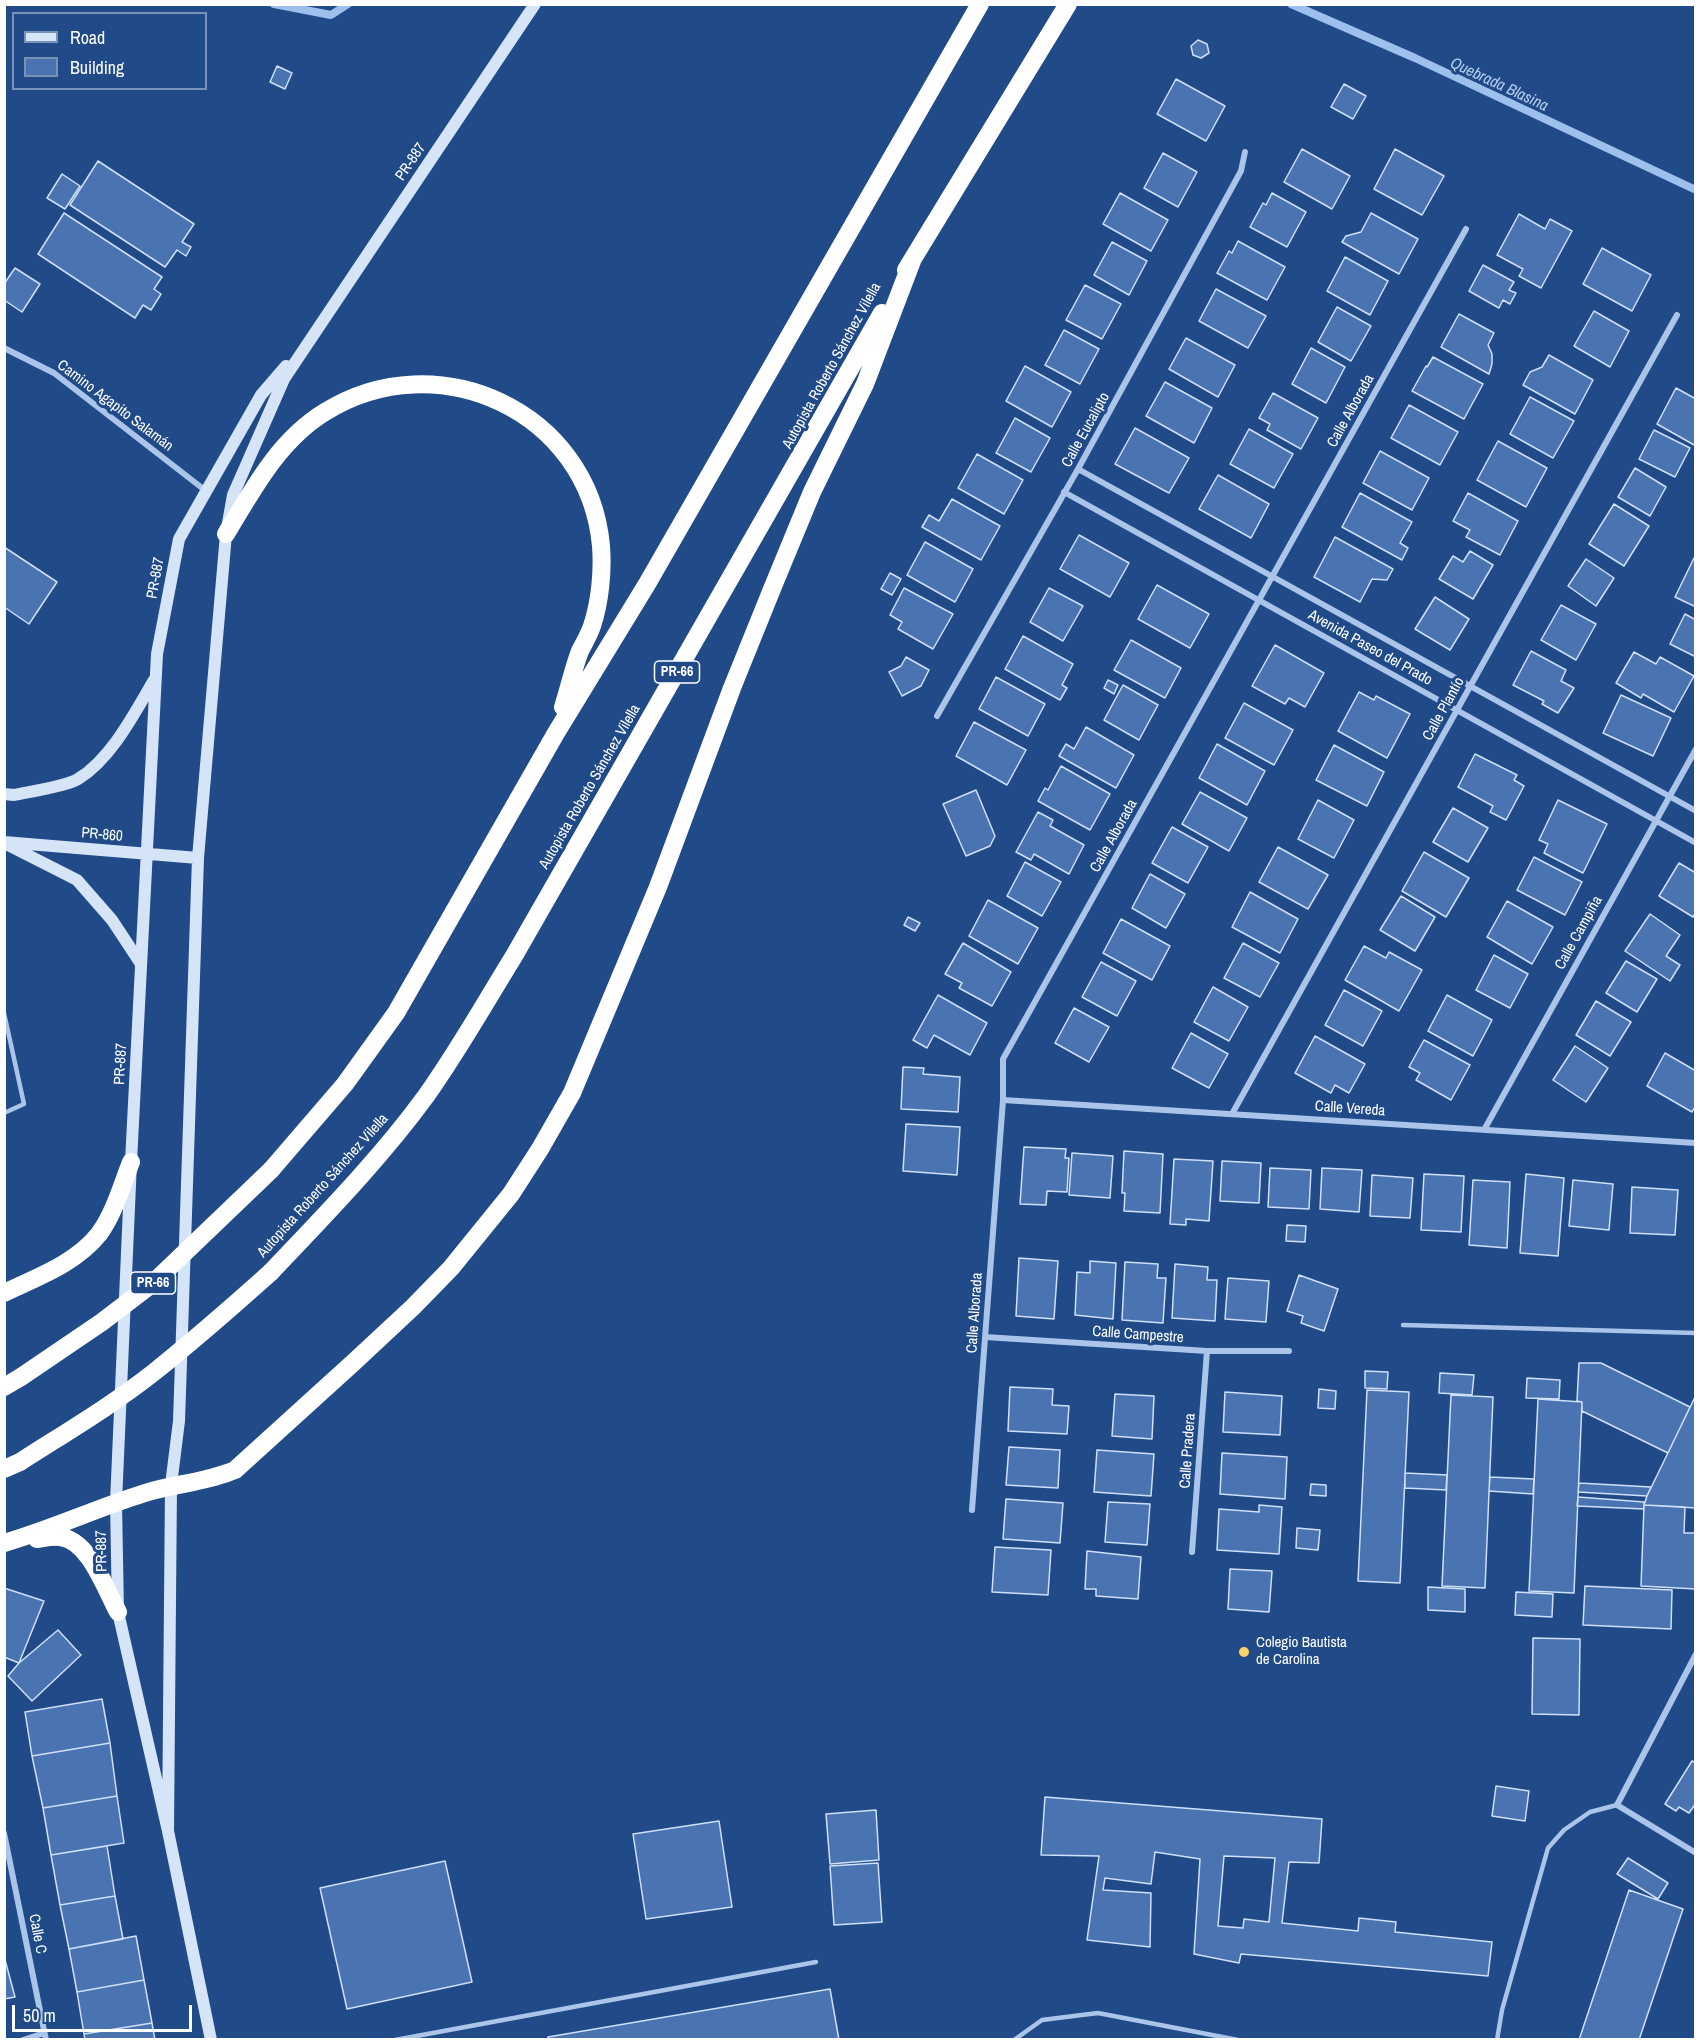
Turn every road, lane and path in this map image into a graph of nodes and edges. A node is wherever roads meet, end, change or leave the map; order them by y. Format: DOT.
graph roads {
  1 [pos="535,4"];
  2 [pos="980,4"];
  3 [pos="1068,4"];
  4 [pos="1245,152"];
  5 [pos="1466,229"];
  6 [pos="912,261"];
  7 [pos="1677,315"];
  8 [pos="312,336"];
  9 [pos="4,348"];
  10 [pos="1078,469"];
  11 [pos="206,491"];
  12 [pos="1064,492"];
  13 [pos="226,534"];
  14 [pos="1272,576"];
  15 [pos="1259,600"];
  16 [pos="156,677"];
  17 [pos="1470,686"];
  18 [pos="1457,710"];
  19 [pos="937,716"];
  20 [pos="555,733"];
  21 [pos="1695,749"];
  22 [pos="4,794"];
  23 [pos="1669,796"];
  24 [pos="1695,811"];
  25 [pos="1656,820"];
  26 [pos="4,842"];
  27 [pos="1695,843"];
  28 [pos="147,854"];
  29 [pos="198,858"];
  30 [pos="141,964"];
  31 [pos="4,1013"];
  32 [pos="1003,1100"];
  33 [pos="4,1113"];
  34 [pos="1232,1114"];
  35 [pos="1484,1130"];
  36 [pos="1695,1143"];
  37 [pos="131,1162"];
  38 [pos="4,1293"];
  39 [pos="1403,1325"];
  40 [pos="1695,1333"];
  41 [pos="985,1337"];
  42 [pos="1207,1351"];
  43 [pos="1289,1352"];
  44 [pos="4,1387"];
  45 [pos="12,1465"];
  46 [pos="171,1485"];
  47 [pos="116,1502"];
  48 [pos="972,1510"];
  49 [pos="9,1542"];
  50 [pos="1192,1552"];
  51 [pos="118,1612"];
  52 [pos="1695,1654"];
  53 [pos="1617,1805"];
  54 [pos="168,1831"];
  55 [pos="4,1833"];
  56 [pos="1695,1853"];
  57 [pos="816,1962"];
  58 [pos="45,2036"];
  59 [pos="22,2040"];
  60 [pos="211,2040"];
  61 [pos="395,2040"];
  62 [pos="1014,2040"];
  63 [pos="1238,2040"];
  64 [pos="1497,2040"];
  1 -- 8 [label="street, PR-887"];
  2 -- 20 [label="highway, PR-66"];
  3 -- 6 [label="highway, Autopista Roberto Sánchez Vilella / PR-66"];
  4 -- 10 [label="street, Calle Eucalipto"];
  5 -- 14 [label="street, Calle Alborada"];
  6 -- 45 [label="highway, Autopista Roberto Sánchez Vilella / PR-66, bridge"];
  6 -- 46 [label="highway"];
  7 -- 17 [label="street, Calle Plantío"];
  8 -- 11 [label="street, PR-887"];
  8 -- 13 [label="street, PR-887"];
  9 -- 11 [label="street, Camino Agapito Salamán"];
  10 -- 12 [label="street, Calle Eucalipto"];
  10 -- 14 [label="street, Avenida Paseo del Prado"];
  11 -- 16 [label="street, PR-887"];
  12 -- 15 [label="street, Avenida Paseo del Prado"];
  12 -- 19 [label="street, Calle Eucalipto"];
  13 -- 20 [label="highway"];
  13 -- 29 [label="street, PR-887"];
  14 -- 15 [label="street, Calle Alborada"];
  14 -- 17 [label="street, Avenida Paseo del Prado"];
  15 -- 18 [label="street, Avenida Paseo del Prado"];
  15 -- 32 [label="street, Calle Alborada"];
  16 -- 22 [label="street"];
  16 -- 28 [label="street, PR-887"];
  17 -- 18 [label="street, Calle Plantío"];
  17 -- 23 [label="street, Avenida Paseo del Prado"];
  18 -- 25 [label="street, Avenida Paseo del Prado"];
  18 -- 34 [label="street, Calle Plantío"];
  20 -- 44 [label="highway, PR-66, bridge"];
  21 -- 23 [label="street, Calle Campiña"];
  23 -- 24 [label="street, Avenida Paseo del Prado"];
  23 -- 25 [label="street, Calle Campiña"];
  25 -- 27 [label="street, Avenida Paseo del Prado"];
  25 -- 35 [label="street, Calle Campiña"];
  26 -- 28 [label="street, PR-860 / PR-860"];
  26 -- 30 [label="street"];
  28 -- 29 [label="street, PR-860 / PR-860"];
  28 -- 30 [label="street, PR-887"];
  29 -- 46 [label="street, PR-887"];
  30 -- 37 [label="street, PR-887"];
  31 -- 33 [label="lane"];
  32 -- 34 [label="street, Calle Vereda"];
  32 -- 41 [label="street, Calle Alborada"];
  34 -- 35 [label="street, Calle Vereda"];
  35 -- 36 [label="street, Calle Vereda"];
  37 -- 38 [label="highway"];
  37 -- 47 [label="street, PR-887"];
  39 -- 40 [label="lane"];
  41 -- 42 [label="street, Calle Campestre"];
  41 -- 48 [label="street, Calle Alborada"];
  42 -- 43 [label="street, Calle Campestre"];
  42 -- 50 [label="street, Calle Pradera"];
  46 -- 47 [label="highway"];
  46 -- 54 [label="street, PR-887"];
  47 -- 49 [label="highway"];
  47 -- 51 [label="street, PR-887"];
  49 -- 51 [label="highway"];
  51 -- 54 [label="street, PR-887"];
  52 -- 53 [label="street"];
  53 -- 56 [label="street"];
  53 -- 64 [label="lane"];
  54 -- 60 [label="street, PR-887"];
  55 -- 58 [label="street, Calle C"];
  57 -- 61 [label="lane"];
  58 -- 59 [label="street"];
  62 -- 63 [label="lane"];
}
